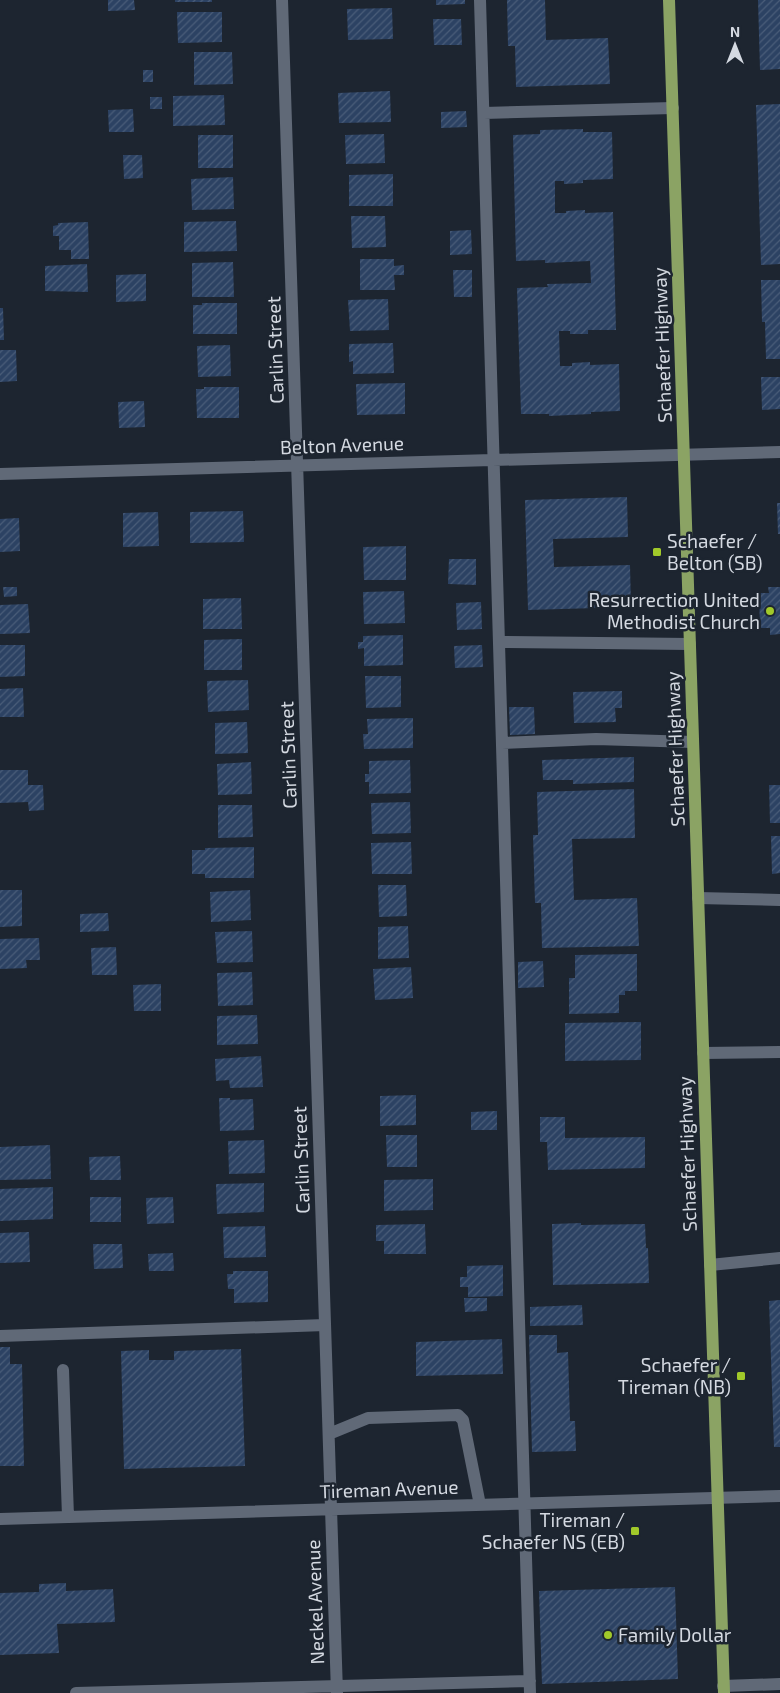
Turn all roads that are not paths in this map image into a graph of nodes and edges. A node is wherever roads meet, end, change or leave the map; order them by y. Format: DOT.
graph roads {
  1 [pos="282,0"];
  2 [pos="480,0"];
  3 [pos="670,0"];
  4 [pos="673,108"];
  5 [pos="484,113"];
  6 [pos="780,452"];
  7 [pos="684,454"];
  8 [pos="494,460"];
  9 [pos="297,465"];
  10 [pos="0,474"];
  11 [pos="499,642"];
  12 [pos="690,644"];
  13 [pos="693,742"];
  14 [pos="502,743"];
  15 [pos="698,898"];
  16 [pos="780,900"];
  17 [pos="780,1052"];
  18 [pos="703,1053"];
  19 [pos="780,1258"];
  20 [pos="710,1265"];
  21 [pos="325,1325"];
  22 [pos="0,1336"];
  23 [pos="63,1370"];
  24 [pos="328,1434"];
  25 [pos="780,1496"];
  26 [pos="717,1498"];
  27 [pos="524,1503"];
  28 [pos="480,1505"];
  29 [pos="331,1509"];
  30 [pos="68,1517"];
  31 [pos="0,1519"];
  32 [pos="780,1684"];
  33 [pos="530,1687"];
  34 [pos="337,1689"];
  35 [pos="724,1689"];
  36 [pos="76,1693"];
  1 -- 9 [label="street, Carlin Street"];
  2 -- 5 [label="street"];
  3 -- 4 [label="main road, Schaefer Highway"];
  4 -- 5 [label="street"];
  4 -- 7 [label="main road, Schaefer Highway"];
  5 -- 8 [label="street"];
  6 -- 7 [label="street, Belton Avenue"];
  7 -- 8 [label="street, Belton Avenue"];
  7 -- 12 [label="main road, Schaefer Highway"];
  8 -- 9 [label="street, Belton Avenue"];
  8 -- 11 [label="street"];
  9 -- 10 [label="street, Belton Avenue"];
  9 -- 21 [label="street, Carlin Street"];
  11 -- 12 [label="street"];
  11 -- 14 [label="street"];
  12 -- 13 [label="main road, Schaefer Highway"];
  13 -- 14 [label="street"];
  13 -- 15 [label="main road, Schaefer Highway"];
  14 -- 27 [label="street"];
  15 -- 16 [label="street"];
  15 -- 18 [label="main road, Schaefer Highway"];
  17 -- 18 [label="street"];
  18 -- 20 [label="main road, Schaefer Highway"];
  19 -- 20 [label="street"];
  20 -- 26 [label="main road, Schaefer Highway"];
  21 -- 22 [label="street"];
  21 -- 24 [label="street, Carlin Street"];
  23 -- 30 [label="street"];
  24 -- 28 [label="street"];
  24 -- 29 [label="street, Carlin Street"];
  25 -- 26 [label="street, Tireman Avenue"];
  26 -- 27 [label="street, Tireman Avenue"];
  26 -- 35 [label="main road, Schaefer Highway"];
  27 -- 28 [label="street, Tireman Avenue"];
  27 -- 33 [label="street"];
  28 -- 29 [label="street, Tireman Avenue"];
  29 -- 30 [label="street, Tireman Avenue"];
  29 -- 34 [label="street, Neckel Avenue"];
  30 -- 31 [label="street, Tireman Avenue"];
  32 -- 35 [label="street"];
  33 -- 34 [label="street"];
  34 -- 36 [label="street"];
}
